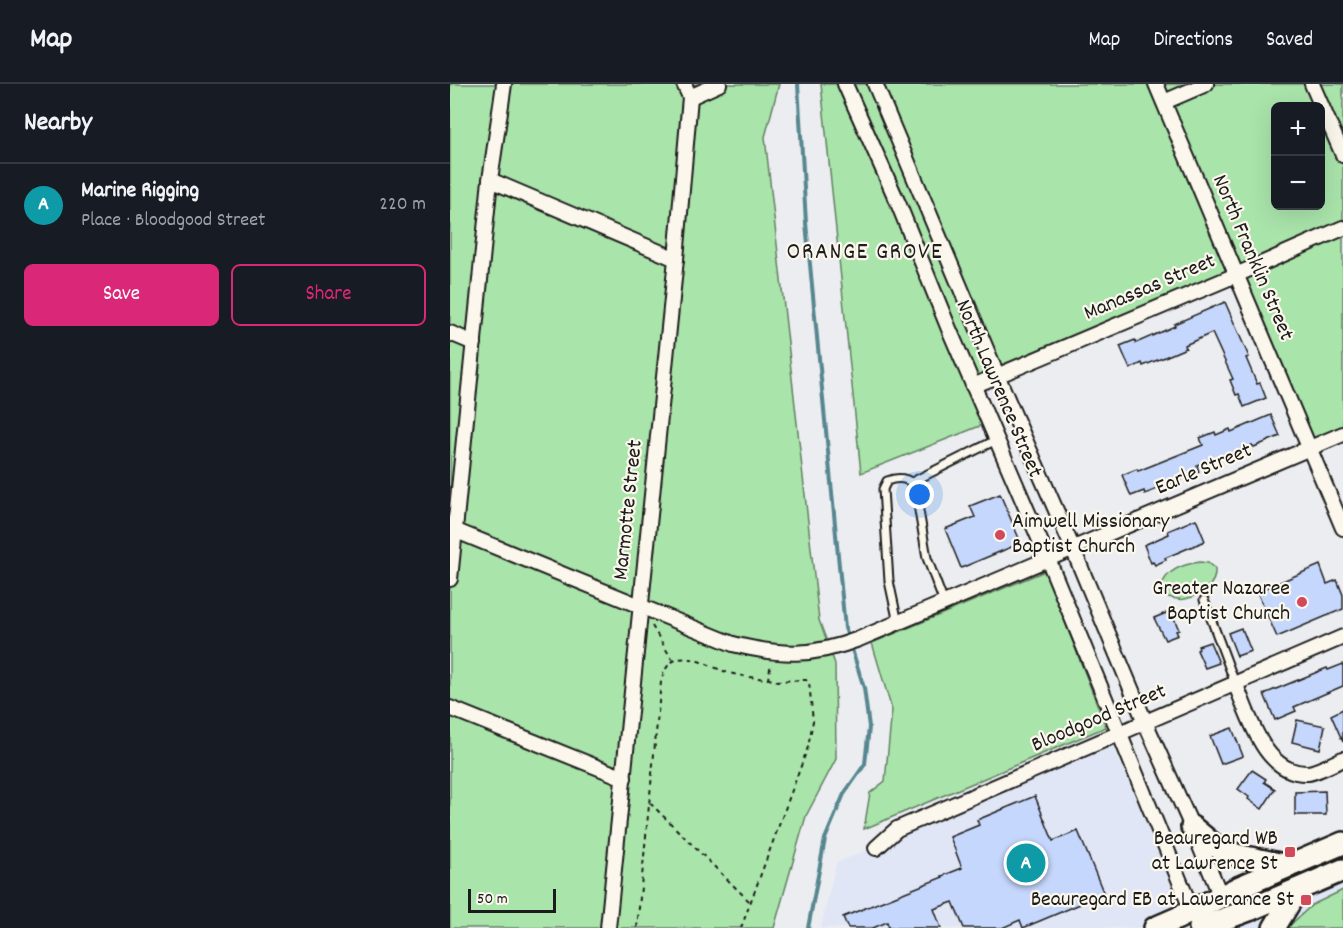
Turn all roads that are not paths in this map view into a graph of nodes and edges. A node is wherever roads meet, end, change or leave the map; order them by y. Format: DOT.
graph roads {
  1 [pos="504,84"];
  2 [pos="719,84"];
  3 [pos="845,84"];
  4 [pos="875,84"];
  5 [pos="1156,84"];
  6 [pos="1206,84"];
  7 [pos="1312,84"];
  8 [pos="687,90"];
  9 [pos="1164,102"];
  10 [pos="1343,155"];
  11 [pos="490,180"];
  12 [pos="1343,228"];
  13 [pos="676,259"];
  14 [pos="1236,275"];
  15 [pos="450,333"];
  16 [pos="474,343"];
  17 [pos="998,375"];
  18 [pos="973,386"];
  19 [pos="1343,434"];
  20 [pos="996,440"];
  21 [pos="1310,448"];
  22 [pos="912,482"];
  23 [pos="1343,528"];
  24 [pos="454,530"];
  25 [pos="1073,549"];
  26 [pos="1047,560"];
  27 [pos="450,579"];
  28 [pos="1204,600"];
  29 [pos="944,603"];
  30 [pos="641,606"];
  31 [pos="898,623"];
  32 [pos="1343,637"];
  33 [pos="1235,684"];
  34 [pos="450,708"];
  35 [pos="1145,722"];
  36 [pos="1119,733"];
  37 [pos="1343,759"];
  38 [pos="624,778"];
  39 [pos="1192,827"];
  40 [pos="1343,843"];
  41 [pos="876,848"];
  42 [pos="1290,866"];
  43 [pos="1343,870"];
  44 [pos="1297,890"];
  45 [pos="1221,897"];
  46 [pos="1196,920"];
  47 [pos="608,928"];
  48 [pos="1155,928"];
  49 [pos="1274,928"];
  1 -- 11 [label="street"];
  2 -- 8 [label="street"];
  3 -- 18 [label="street, North Lawrence Street"];
  4 -- 17 [label="street, North Lawrence Street"];
  5 -- 9 [label="street, North Franklin Street"];
  6 -- 9 [label="street"];
  7 -- 10 [label="street"];
  8 -- 13 [label="street, Marmotte Street"];
  9 -- 14 [label="street, North Franklin Street"];
  11 -- 13 [label="street"];
  11 -- 16 [label="street"];
  12 -- 14 [label="street, Manassas Street"];
  13 -- 30 [label="street, Marmotte Street"];
  14 -- 17 [label="street, Manassas Street"];
  14 -- 21 [label="street, North Franklin Street"];
  15 -- 16 [label="street"];
  16 -- 24 [label="street"];
  17 -- 18 [label="street, Manassas Street"];
  17 -- 25 [label="street, North Lawrence Street"];
  18 -- 20 [label="street, North Lawrence Street"];
  19 -- 21 [label="street, Earle Street"];
  20 -- 22 [label="lane"];
  20 -- 26 [label="street, North Lawrence Street"];
  21 -- 23 [label="street, North Franklin Street"];
  21 -- 25 [label="street, Earle Street"];
  22 -- 29 [label="lane"];
  22 -- 31 [label="lane"];
  24 -- 27 [label="street"];
  24 -- 30 [label="street, Earle Street"];
  25 -- 26 [label="street, Earle Street"];
  25 -- 35 [label="street, North Lawrence Street"];
  26 -- 29 [label="street, Earle Street"];
  26 -- 36 [label="street, North Lawrence Street"];
  28 -- 33 [label="lane"];
  29 -- 31 [label="street, Earle Street"];
  30 -- 31 [label="street, Earle Street"];
  30 -- 38 [label="street, Marmotte Street"];
  32 -- 33 [label="street, Bloodgood Street"];
  33 -- 35 [label="street, Bloodgood Street"];
  33 -- 37 [label="street"];
  34 -- 38 [label="street"];
  35 -- 36 [label="street, Bloodgood Street"];
  35 -- 39 [label="street, North Lawrence Street"];
  36 -- 41 [label="street, Bloodgood Street"];
  36 -- 46 [label="street, North Lawrence Street"];
  38 -- 47 [label="street, Marmotte Street"];
  39 -- 42 [label="main road"];
  39 -- 45 [label="street, North Lawrence Street"];
  40 -- 42 [label="main road"];
  42 -- 45 [label="main road"];
  43 -- 44 [label="main road"];
  44 -- 46 [label="main road"];
  44 -- 49 [label="main road"];
  45 -- 46 [label="main road"];
  46 -- 48 [label="main road"];
}
